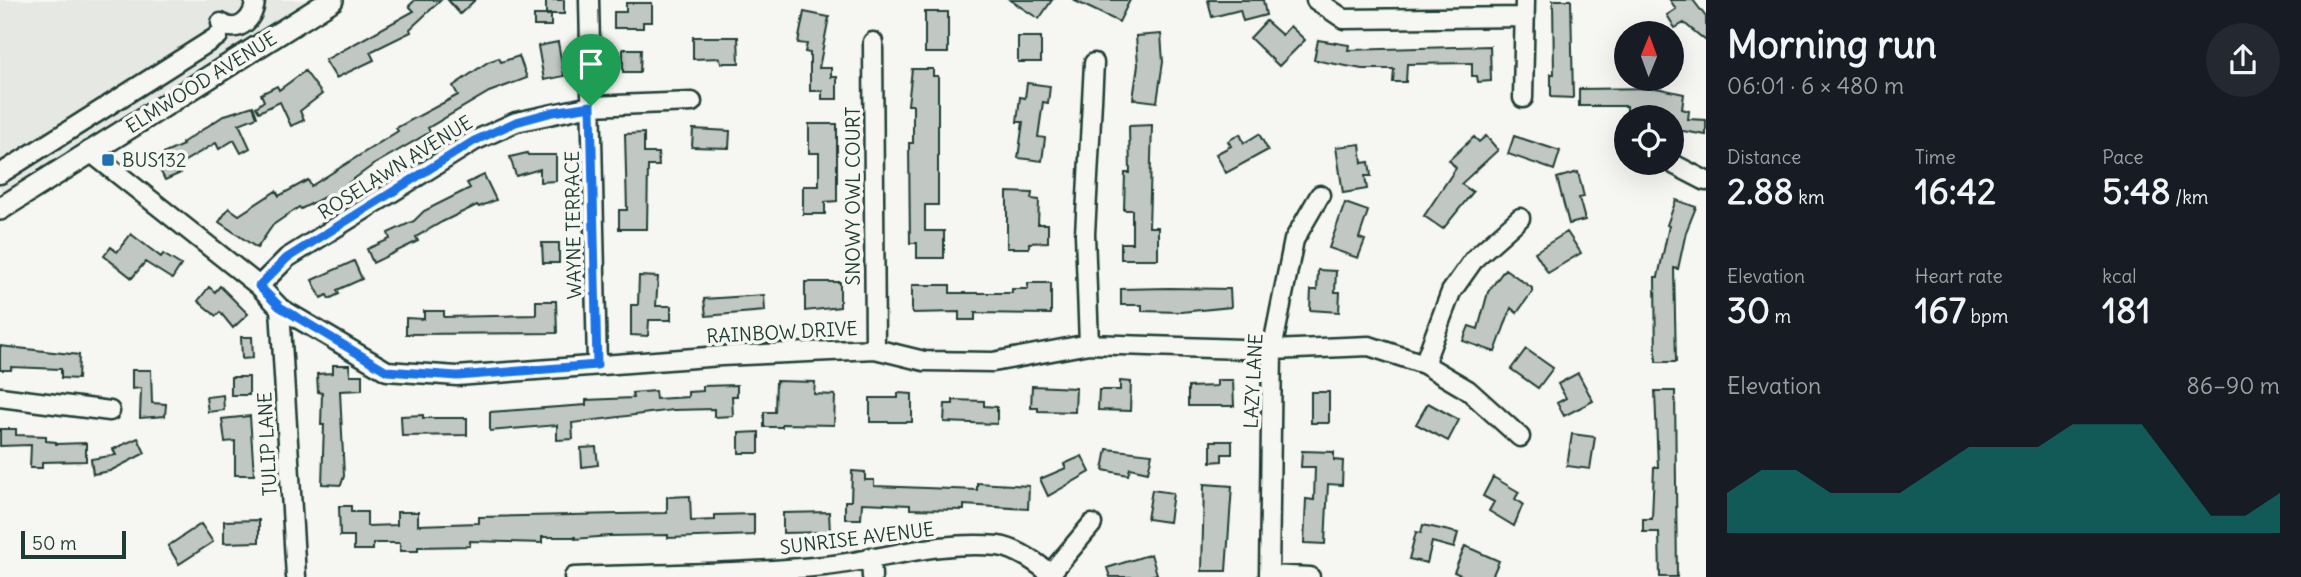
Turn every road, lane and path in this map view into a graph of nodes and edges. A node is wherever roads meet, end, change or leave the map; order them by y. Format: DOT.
graph roads {
  1 [pos="255,0"];
  2 [pos="589,0"];
  3 [pos="1316,0"];
  4 [pos="323,3"];
  5 [pos="1525,8"];
  6 [pos="873,42"];
  7 [pos="1094,64"];
  8 [pos="1523,98"];
  9 [pos="692,102"];
  10 [pos="591,106"];
  11 [pos="89,151"];
  12 [pos="1684,170"];
  13 [pos="0,174"];
  14 [pos="1706,181"];
  15 [pos="1320,195"];
  16 [pos="0,209"];
  17 [pos="1520,218"];
  18 [pos="259,286"];
  19 [pos="280,307"];
  20 [pos="1089,344"];
  21 [pos="875,349"];
  22 [pos="1272,350"];
  23 [pos="1424,363"];
  24 [pos="597,365"];
  25 [pos="0,397"];
  26 [pos="110,411"];
  27 [pos="1520,438"];
  28 [pos="1092,524"];
  29 [pos="871,557"];
  30 [pos="1052,576"];
  31 [pos="1269,576"];
  32 [pos="296,577"];
  33 [pos="574,577"];
  34 [pos="873,577"];
  35 [pos="1310,577"];
  1 -- 13 [label="street"];
  2 -- 10 [label="street, WAYNE TERRACE"];
  3 -- 5 [label="street"];
  4 -- 11 [label="main road, ELMWOOD AVENUE"];
  5 -- 8 [label="street"];
  6 -- 21 [label="street, SNOWY OWL COURT"];
  7 -- 20 [label="street"];
  9 -- 10 [label="street, ROSELAWN AVENUE"];
  10 -- 18 [label="street, ROSELAWN AVENUE"];
  10 -- 24 [label="street, WAYNE TERRACE"];
  11 -- 16 [label="main road, ELMWOOD AVENUE"];
  11 -- 18 [label="street, RAINBOW DRIVE"];
  12 -- 14 [label="street"];
  15 -- 22 [label="street, LAZY LANE"];
  17 -- 23 [label="street"];
  18 -- 19 [label="street, RAINBOW DRIVE"];
  19 -- 24 [label="street, RAINBOW DRIVE"];
  19 -- 32 [label="street, TULIP LANE"];
  20 -- 21 [label="street, RAINBOW DRIVE"];
  20 -- 22 [label="street, RAINBOW DRIVE"];
  21 -- 24 [label="street, RAINBOW DRIVE"];
  22 -- 23 [label="street, RAINBOW DRIVE"];
  22 -- 31 [label="street, LAZY LANE"];
  23 -- 27 [label="street, RAINBOW DRIVE"];
  25 -- 26 [label="street"];
  28 -- 30 [label="street"];
  29 -- 30 [label="street, SUNRISE AVENUE"];
  29 -- 33 [label="street, SUNRISE AVENUE"];
  29 -- 34 [label="street"];
  31 -- 35 [label="street"];
}
